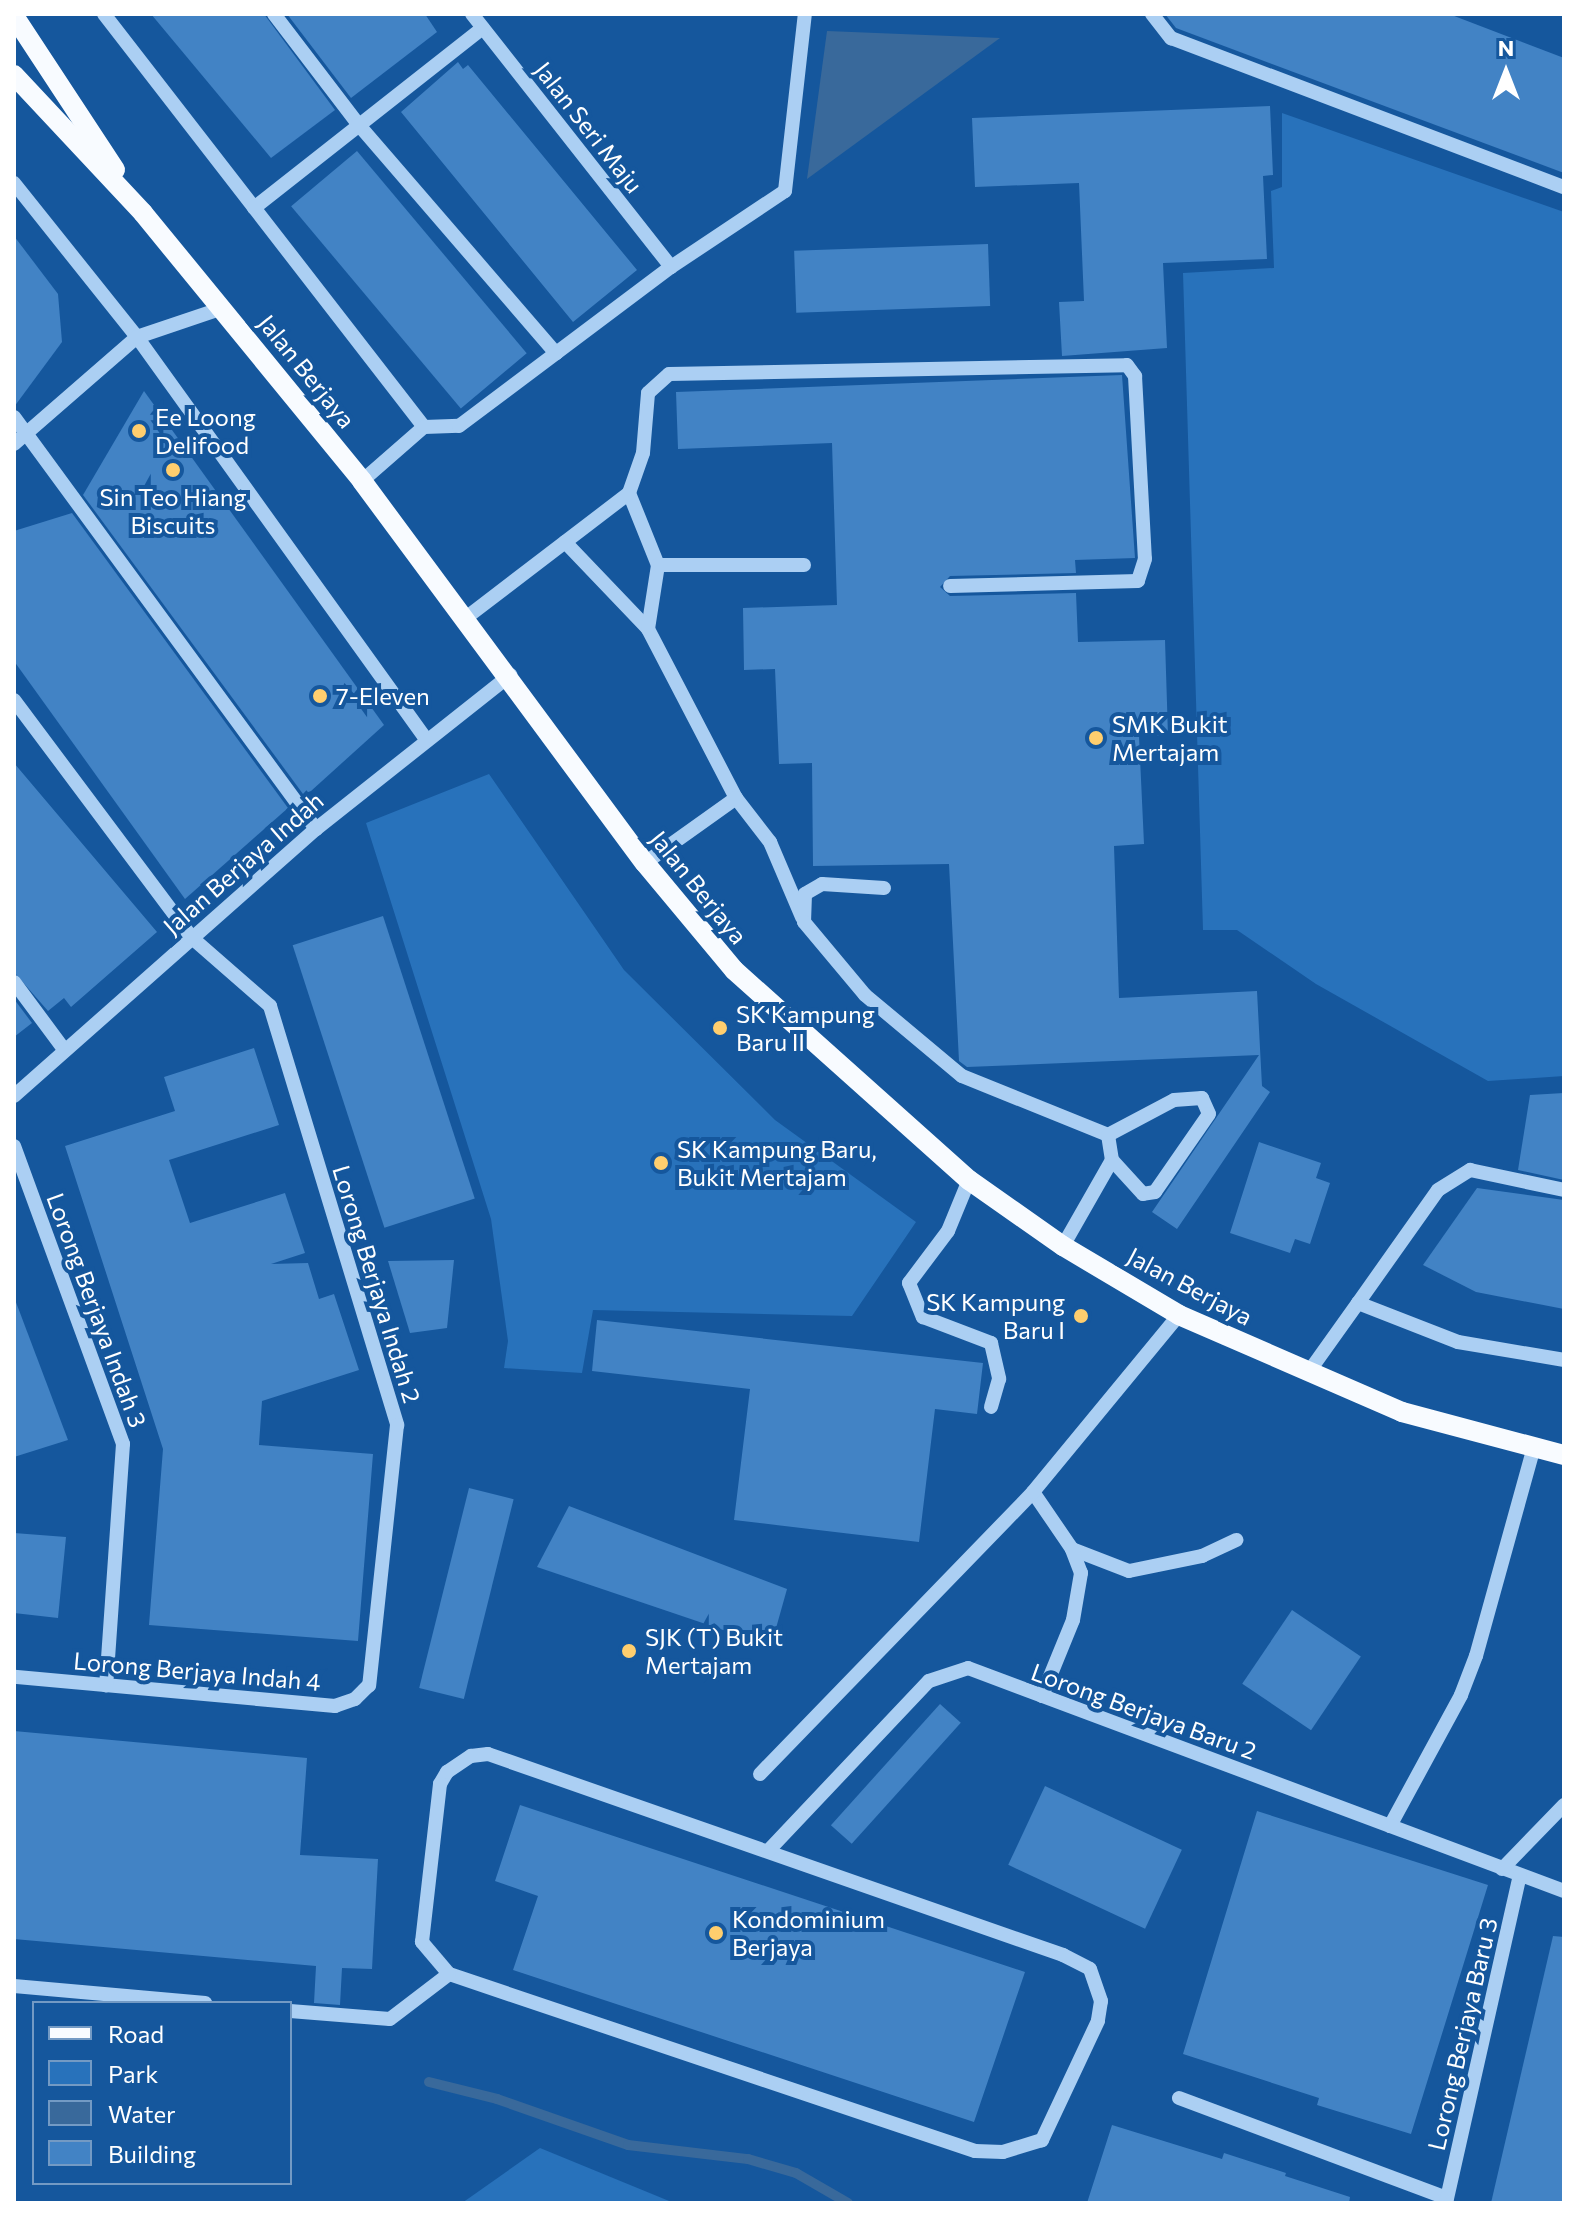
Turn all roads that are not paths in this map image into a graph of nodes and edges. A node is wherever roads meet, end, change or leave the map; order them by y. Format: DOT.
graph roads {
  1 [pos="104,14"];
  2 [pos="274,14"];
  3 [pos="472,14"];
  4 [pos="805,14"];
  5 [pos="1152,14"];
  6 [pos="14,16"];
  7 [pos="483,28"];
  8 [pos="14,75"];
  9 [pos="358,124"];
  10 [pos="14,183"];
  11 [pos="1564,187"];
  12 [pos="254,208"];
  13 [pos="143,213"];
  14 [pos="671,267"];
  15 [pos="223,308"];
  16 [pos="137,337"];
  17 [pos="556,353"];
  18 [pos="14,417"];
  19 [pos="424,427"];
  20 [pos="27,433"];
  21 [pos="14,444"];
  22 [pos="362,481"];
  23 [pos="629,493"];
  24 [pos="565,542"];
  25 [pos="658,565"];
  26 [pos="804,565"];
  27 [pos="950,586"];
  28 [pos="467,617"];
  29 [pos="648,629"];
  30 [pos="510,675"];
  31 [pos="14,700"];
  32 [pos="425,738"];
  33 [pos="736,798"];
  34 [pos="316,829"];
  35 [pos="645,863"];
  36 [pos="884,888"];
  37 [pos="804,922"];
  38 [pos="191,937"];
  39 [pos="14,982"];
  40 [pos="63,1048"];
  41 [pos="14,1096"];
  42 [pos="1108,1135"];
  43 [pos="14,1146"];
  44 [pos="1112,1160"];
  45 [pos="969,1180"];
  46 [pos="1564,1190"];
  47 [pos="1063,1246"];
  48 [pos="1358,1303"];
  49 [pos="1179,1315"];
  50 [pos="1564,1360"];
  51 [pos="1308,1373"];
  52 [pos="991,1407"];
  53 [pos="1533,1450"];
  54 [pos="1564,1455"];
  55 [pos="1033,1492"];
  56 [pos="1237,1540"];
  57 [pos="1072,1549"];
  58 [pos="14,1677"];
  59 [pos="106,1685"];
  60 [pos="369,1685"];
  61 [pos="1042,1696"];
  62 [pos="760,1774"];
  63 [pos="1564,1805"];
  64 [pos="1390,1826"];
  65 [pos="768,1851"];
  66 [pos="1502,1869"];
  67 [pos="1520,1875"];
  68 [pos="1564,1891"];
  69 [pos="449,1974"];
  70 [pos="14,1986"];
  71 [pos="183,2001"];
  72 [pos="292,2011"];
  73 [pos="1179,2098"];
  74 [pos="1447,2201"];
  1 -- 12 [label="street"];
  2 -- 9 [label="street"];
  3 -- 7 [label="street, Jalan Seri Maju"];
  4 -- 14 [label="street"];
  5 -- 11 [label="street"];
  6 -- 13 [label="main road"];
  7 -- 9 [label="street"];
  7 -- 14 [label="street, Jalan Seri Maju"];
  8 -- 13 [label="main road, Jalan Berjaya"];
  9 -- 12 [label="street"];
  9 -- 17 [label="street"];
  10 -- 16 [label="street"];
  12 -- 19 [label="street"];
  13 -- 15 [label="main road, Jalan Berjaya"];
  14 -- 17 [label="street"];
  15 -- 16 [label="street"];
  15 -- 22 [label="main road, Jalan Berjaya"];
  16 -- 20 [label="street"];
  16 -- 32 [label="street"];
  17 -- 19 [label="street"];
  18 -- 20 [label="street"];
  19 -- 22 [label="street"];
  20 -- 21 [label="street"];
  20 -- 34 [label="street"];
  22 -- 28 [label="main road, Jalan Berjaya"];
  23 -- 24 [label="street"];
  23 -- 25 [label="street"];
  23 -- 27 [label="street"];
  24 -- 28 [label="street"];
  24 -- 29 [label="street"];
  25 -- 26 [label="street"];
  25 -- 29 [label="street"];
  28 -- 30 [label="main road, Jalan Berjaya"];
  29 -- 33 [label="street"];
  30 -- 32 [label="street, Jalan Berjaya Indah"];
  30 -- 35 [label="main road, Jalan Berjaya"];
  31 -- 38 [label="street, Lorong Berjaya Indah 2"];
  32 -- 34 [label="street, Jalan Berjaya Indah"];
  33 -- 35 [label="street"];
  33 -- 37 [label="street"];
  34 -- 38 [label="street, Jalan Berjaya Indah"];
  35 -- 45 [label="main road, Jalan Berjaya"];
  36 -- 37 [label="street"];
  37 -- 42 [label="street"];
  38 -- 40 [label="street, Jalan Berjaya Indah"];
  38 -- 60 [label="street, Lorong Berjaya Indah 2"];
  39 -- 40 [label="street"];
  40 -- 41 [label="street, Jalan Berjaya Indah"];
  42 -- 44 [label="street"];
  42 -- 44 [label="street"];
  43 -- 59 [label="street, Lorong Berjaya Indah 3"];
  44 -- 47 [label="street"];
  45 -- 47 [label="main road, Jalan Berjaya"];
  45 -- 52 [label="street"];
  46 -- 48 [label="street"];
  47 -- 49 [label="main road, Jalan Berjaya"];
  48 -- 50 [label="street"];
  48 -- 51 [label="street"];
  49 -- 51 [label="main road, Jalan Berjaya"];
  49 -- 55 [label="street"];
  51 -- 53 [label="main road, Jalan Berjaya"];
  53 -- 54 [label="main road, Jalan Berjaya"];
  53 -- 64 [label="street"];
  55 -- 57 [label="street"];
  55 -- 62 [label="street"];
  56 -- 57 [label="street"];
  57 -- 61 [label="street"];
  58 -- 59 [label="street, Lorong Berjaya Indah 4"];
  59 -- 60 [label="street, Lorong Berjaya Indah 4"];
  61 -- 64 [label="street, Lorong Berjaya Baru 2"];
  61 -- 65 [label="street, Lorong Berjaya Baru 2"];
  63 -- 66 [label="street"];
  64 -- 66 [label="street, Lorong Berjaya Baru 2"];
  65 -- 69 [label="street"];
  65 -- 69 [label="street"];
  66 -- 67 [label="street, Lorong Berjaya Baru 2"];
  67 -- 68 [label="street, Lorong Berjaya Baru 2"];
  67 -- 74 [label="street, Lorong Berjaya Baru 3"];
  69 -- 72 [label="street"];
  70 -- 71 [label="street"];
  73 -- 74 [label="street"];
}
